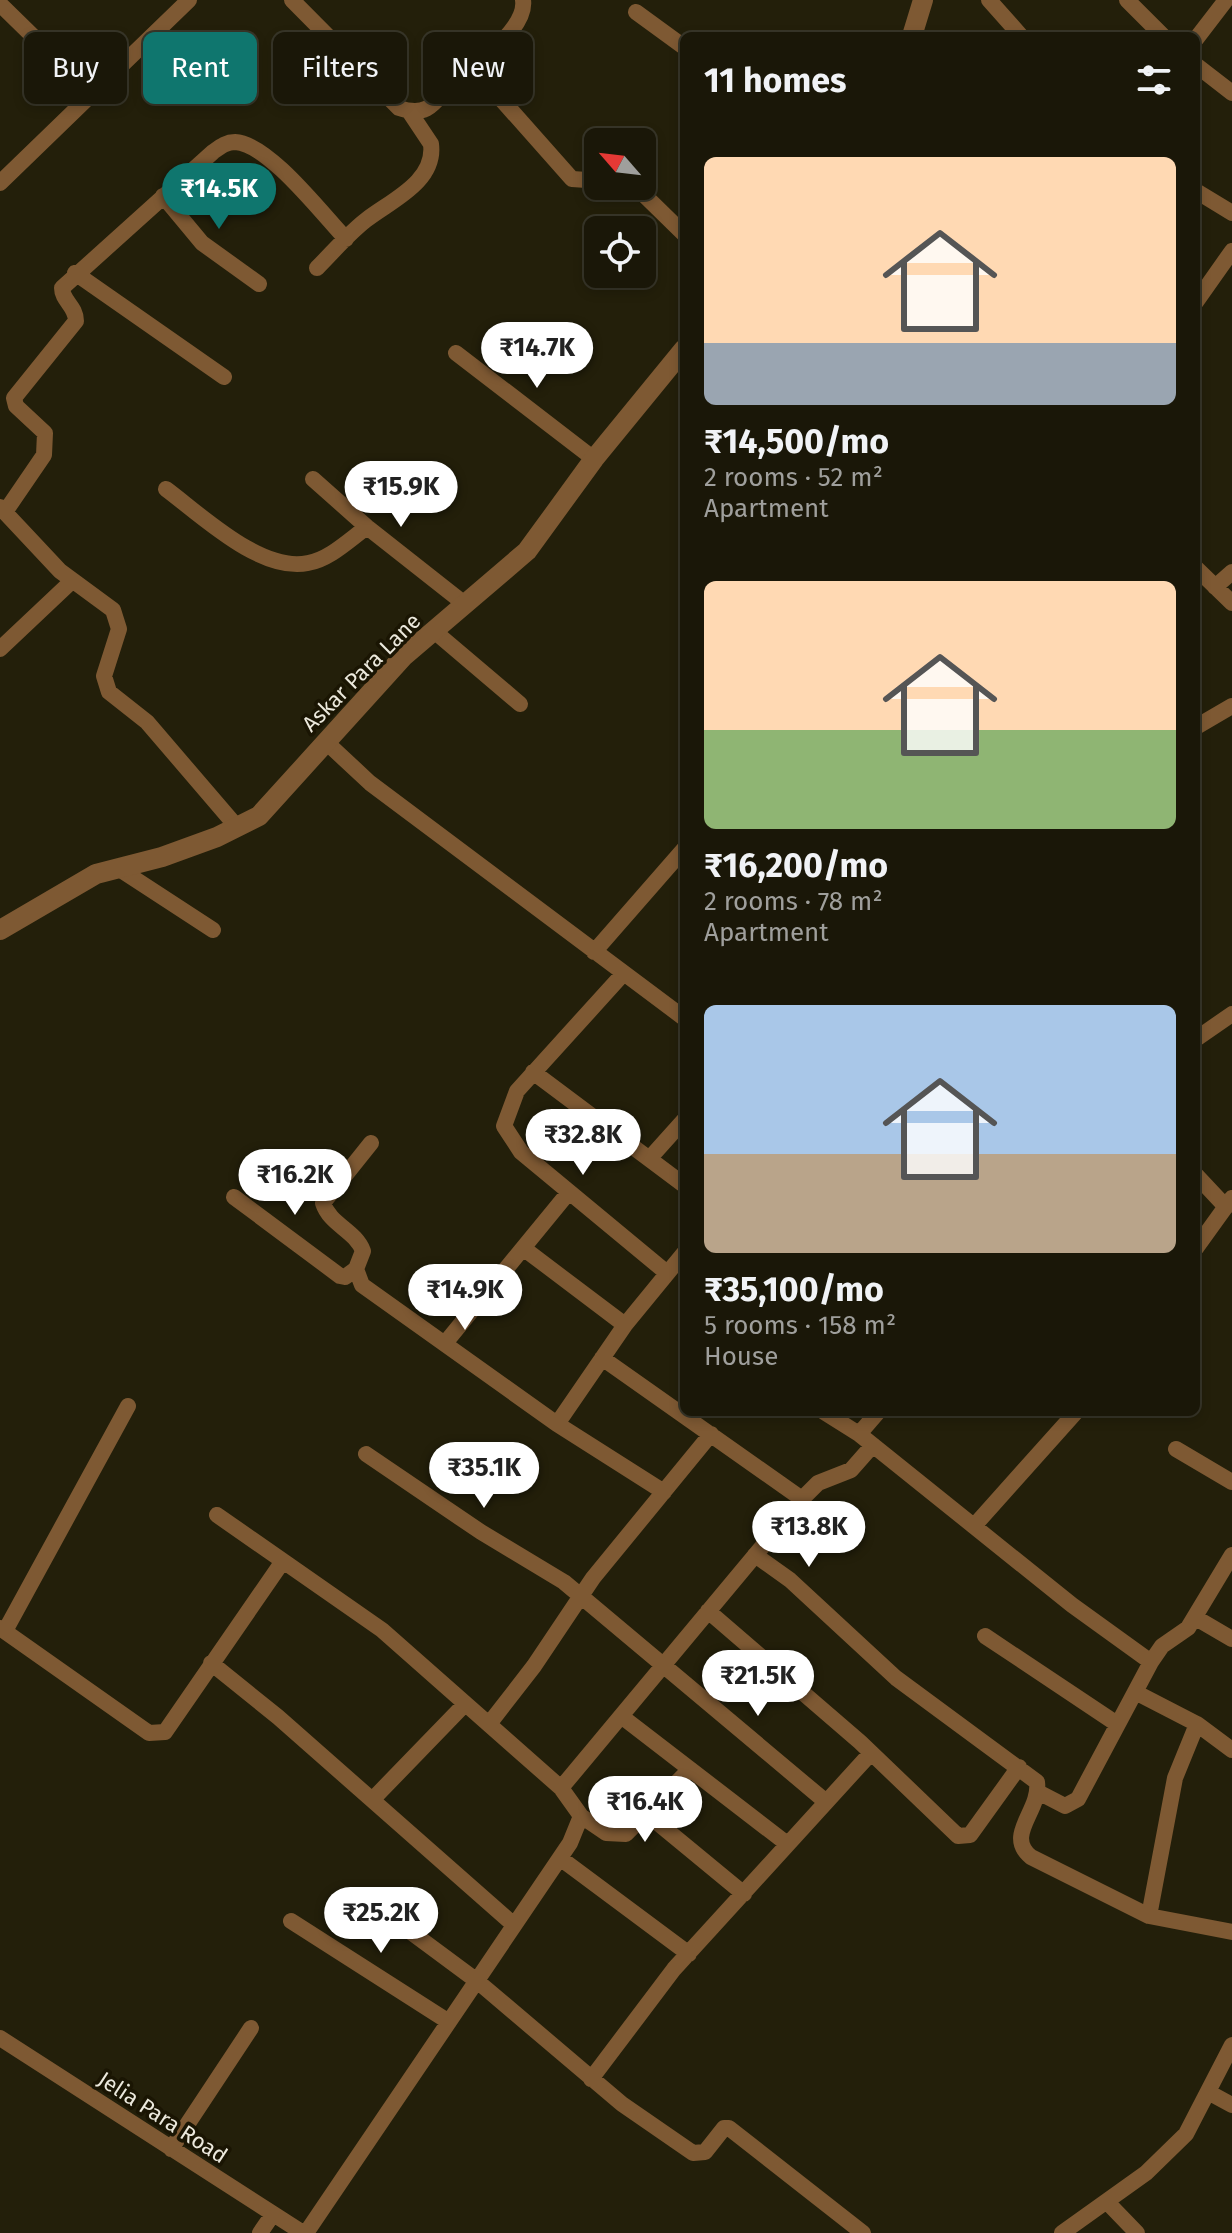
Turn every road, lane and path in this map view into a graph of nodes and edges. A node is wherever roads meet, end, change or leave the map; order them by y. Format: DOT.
graph roads {
  1 [pos="189,0"];
  2 [pos="292,0"];
  3 [pos="523,0"];
  4 [pos="923,0"];
  5 [pos="989,0"];
  6 [pos="1127,0"];
  7 [pos="1226,0"];
  8 [pos="0,4"];
  9 [pos="636,12"];
  10 [pos="29,32"];
  11 [pos="508,32"];
  12 [pos="913,32"];
  13 [pos="1017,32"];
  14 [pos="1159,32"];
  15 [pos="1200,34"];
  16 [pos="680,44"];
  17 [pos="127,60"];
  18 [pos="1200,68"];
  19 [pos="1232,93"];
  20 [pos="82,104"];
  21 [pos="433,104"];
  22 [pos="506,104"];
  23 [pos="409,111"];
  24 [pos="584,180"];
  25 [pos="0,183"];
  26 [pos="1200,193"];
  27 [pos="163,196"];
  28 [pos="649,200"];
  29 [pos="1232,213"];
  30 [pos="680,230"];
  31 [pos="346,239"];
  32 [pos="1232,251"];
  33 [pos="317,268"];
  34 [pos="75,273"];
  35 [pos="259,284"];
  36 [pos="1200,296"];
  37 [pos="456,353"];
  38 [pos="680,354"];
  39 [pos="224,377"];
  40 [pos="594,459"];
  41 [pos="313,479"];
  42 [pos="166,489"];
  43 [pos="2,510"];
  44 [pos="367,527"];
  45 [pos="1200,572"];
  46 [pos="1232,572"];
  47 [pos="72,581"];
  48 [pos="1215,587"];
  49 [pos="1232,603"];
  50 [pos="466,605"];
  51 [pos="434,631"];
  52 [pos="0,649"];
  53 [pos="520,704"];
  54 [pos="1232,706"];
  55 [pos="1200,725"];
  56 [pos="325,741"];
  57 [pos="237,827"];
  58 [pos="680,854"];
  59 [pos="121,870"];
  60 [pos="0,930"];
  61 [pos="213,930"];
  62 [pos="594,952"];
  63 [pos="623,974"];
  64 [pos="1232,1014"];
  65 [pos="680,1015"];
  66 [pos="1200,1036"];
  67 [pos="533,1072"];
  68 [pos="680,1124"];
  69 [pos="371,1143"];
  70 [pos="649,1159"];
  71 [pos="1200,1178"];
  72 [pos="680,1182"];
  73 [pos="569,1192"];
  74 [pos="234,1197"];
  75 [pos="1229,1202"];
  76 [pos="1200,1242"];
  77 [pos="523,1248"];
  78 [pos="680,1258"];
  79 [pos="356,1269"];
  80 [pos="667,1273"];
  81 [pos="625,1325"];
  82 [pos="446,1342"];
  83 [pos="602,1358"];
  84 [pos="128,1406"];
  85 [pos="680,1412"];
  86 [pos="685,1416"];
  87 [pos="830,1416"];
  88 [pos="875,1416"];
  89 [pos="1069,1416"];
  90 [pos="557,1424"];
  91 [pos="711,1434"];
  92 [pos="859,1434"];
  93 [pos="873,1445"];
  94 [pos="1176,1449"];
  95 [pos="366,1454"];
  96 [pos="1232,1482"];
  97 [pos="664,1492"];
  98 [pos="802,1499"];
  99 [pos="217,1515"];
  100 [pos="974,1526"];
  101 [pos="755,1555"];
  102 [pos="1232,1555"];
  103 [pos="283,1561"];
  104 [pos="580,1595"];
  105 [pos="708,1611"];
  106 [pos="1196,1618"];
  107 [pos="2,1629"];
  108 [pos="985,1636"];
  109 [pos="1232,1639"];
  110 [pos="1151,1662"];
  111 [pos="211,1663"];
  112 [pos="665,1664"];
  113 [pos="1135,1692"];
  114 [pos="465,1704"];
  115 [pos="621,1716"];
  116 [pos="489,1724"];
  117 [pos="1117,1724"];
  118 [pos="1197,1724"];
  119 [pos="1231,1747"];
  120 [pos="871,1753"];
  121 [pos="1019,1767"];
  122 [pos="690,1769"];
  123 [pos="561,1788"];
  124 [pos="1038,1792"];
  125 [pos="373,1799"];
  126 [pos="825,1801"];
  127 [pos="647,1814"];
  128 [pos="581,1816"];
  129 [pos="786,1843"];
  130 [pos="560,1858"];
  131 [pos="744,1894"];
  132 [pos="361,1895"];
  133 [pos="1149,1916"];
  134 [pos="291,1921"];
  135 [pos="514,1925"];
  136 [pos="1232,1932"];
  137 [pos="689,1954"];
  138 [pos="477,1981"];
  139 [pos="449,2022"];
  140 [pos="251,2028"];
  141 [pos="0,2038"];
  142 [pos="1232,2045"];
  143 [pos="591,2079"];
  144 [pos="1208,2092"];
  145 [pos="1232,2105"];
  146 [pos="171,2149"];
  147 [pos="1108,2203"];
  148 [pos="273,2214"];
  149 [pos="260,2233"];
  150 [pos="304,2233"];
  151 [pos="863,2233"];
  152 [pos="1062,2233"];
  153 [pos="1137,2233"];
  1 -- 17 [label="street"];
  2 -- 23 [label="street"];
  3 -- 11 [label="street"];
  4 -- 12 [label="street"];
  5 -- 13 [label="street"];
  6 -- 14 [label="street"];
  7 -- 15 [label="street"];
  8 -- 10 [label="street"];
  9 -- 16 [label="street"];
  18 -- 19 [label="street"];
  20 -- 25 [label="street"];
  21 -- 23 [label="street"];
  22 -- 24 [label="street"];
  23 -- 31 [label="street"];
  26 -- 29 [label="street"];
  27 -- 31 [label="street"];
  27 -- 34 [label="street"];
  27 -- 35 [label="street"];
  28 -- 30 [label="street"];
  31 -- 33 [label="street"];
  32 -- 36 [label="street"];
  34 -- 39 [label="street"];
  34 -- 43 [label="street"];
  37 -- 40 [label="street"];
  38 -- 40 [label="street, Askar Para Lane"];
  40 -- 50 [label="street, Askar Para Lane"];
  41 -- 44 [label="street"];
  42 -- 44 [label="street"];
  43 -- 47 [label="street"];
  44 -- 50 [label="street"];
  45 -- 48 [label="street"];
  46 -- 48 [label="street"];
  47 -- 52 [label="street"];
  47 -- 57 [label="street"];
  48 -- 49 [label="street"];
  50 -- 51 [label="street, Askar Para Lane"];
  51 -- 53 [label="street"];
  51 -- 56 [label="street, Askar Para Lane"];
  54 -- 55 [label="street"];
  56 -- 57 [label="street, Askar Para Lane"];
  56 -- 62 [label="street"];
  57 -- 59 [label="street, Askar Para Lane"];
  58 -- 62 [label="street"];
  59 -- 60 [label="street, Askar Para Lane"];
  59 -- 61 [label="street"];
  62 -- 63 [label="street"];
  63 -- 65 [label="street"];
  63 -- 67 [label="street"];
  64 -- 66 [label="street"];
  67 -- 70 [label="street"];
  67 -- 73 [label="street"];
  68 -- 70 [label="street"];
  69 -- 79 [label="street"];
  70 -- 72 [label="street"];
  71 -- 75 [label="street"];
  73 -- 77 [label="street"];
  73 -- 80 [label="street"];
  74 -- 79 [label="street"];
  75 -- 76 [label="street"];
  77 -- 81 [label="street"];
  77 -- 82 [label="street"];
  78 -- 80 [label="street"];
  79 -- 82 [label="street"];
  80 -- 81 [label="street"];
  81 -- 83 [label="street"];
  82 -- 90 [label="street"];
  83 -- 85 [label="street"];
  83 -- 90 [label="street"];
  84 -- 107 [label="street"];
  86 -- 91 [label="street"];
  87 -- 92 [label="street"];
  88 -- 92 [label="street"];
  89 -- 100 [label="street"];
  90 -- 97 [label="street"];
  91 -- 97 [label="street"];
  91 -- 98 [label="street"];
  92 -- 93 [label="street"];
  93 -- 98 [label="street"];
  93 -- 100 [label="street"];
  94 -- 96 [label="street"];
  95 -- 104 [label="street"];
  97 -- 104 [label="street"];
  98 -- 101 [label="street"];
  99 -- 103 [label="street"];
  100 -- 110 [label="street"];
  101 -- 105 [label="street"];
  101 -- 121 [label="street"];
  102 -- 106 [label="street"];
  103 -- 111 [label="street"];
  103 -- 114 [label="street"];
  104 -- 112 [label="street"];
  104 -- 116 [label="street"];
  105 -- 112 [label="street"];
  105 -- 120 [label="street"];
  106 -- 109 [label="street"];
  106 -- 110 [label="street"];
  107 -- 111 [label="street"];
  108 -- 117 [label="street"];
  110 -- 113 [label="street"];
  111 -- 125 [label="street"];
  112 -- 115 [label="street"];
  112 -- 126 [label="street"];
  113 -- 117 [label="street"];
  113 -- 118 [label="street"];
  114 -- 116 [label="street"];
  114 -- 125 [label="street"];
  115 -- 122 [label="street"];
  115 -- 123 [label="street"];
  116 -- 123 [label="street"];
  117 -- 124 [label="street"];
  118 -- 119 [label="street"];
  118 -- 133 [label="street"];
  120 -- 121 [label="street"];
  120 -- 126 [label="street"];
  121 -- 124 [label="street"];
  122 -- 127 [label="street"];
  122 -- 129 [label="street"];
  123 -- 128 [label="street"];
  124 -- 133 [label="street"];
  125 -- 135 [label="street"];
  126 -- 129 [label="street"];
  127 -- 128 [label="street"];
  127 -- 131 [label="street"];
  128 -- 130 [label="street"];
  129 -- 131 [label="street"];
  130 -- 135 [label="street"];
  130 -- 137 [label="street"];
  131 -- 137 [label="street"];
  132 -- 138 [label="street"];
  133 -- 136 [label="street"];
  134 -- 139 [label="street"];
  135 -- 138 [label="street"];
  137 -- 143 [label="street"];
  138 -- 139 [label="street"];
  138 -- 143 [label="street"];
  139 -- 150 [label="street"];
  140 -- 146 [label="street"];
  141 -- 146 [label="street, Jelia Para Road"];
  142 -- 144 [label="street"];
  143 -- 151 [label="street"];
  144 -- 145 [label="street"];
  144 -- 147 [label="street"];
  146 -- 148 [label="street, Jelia Para Road"];
  147 -- 152 [label="street"];
  147 -- 153 [label="street"];
  148 -- 149 [label="street"];
  148 -- 150 [label="street, Jelia Para Road"];
}
